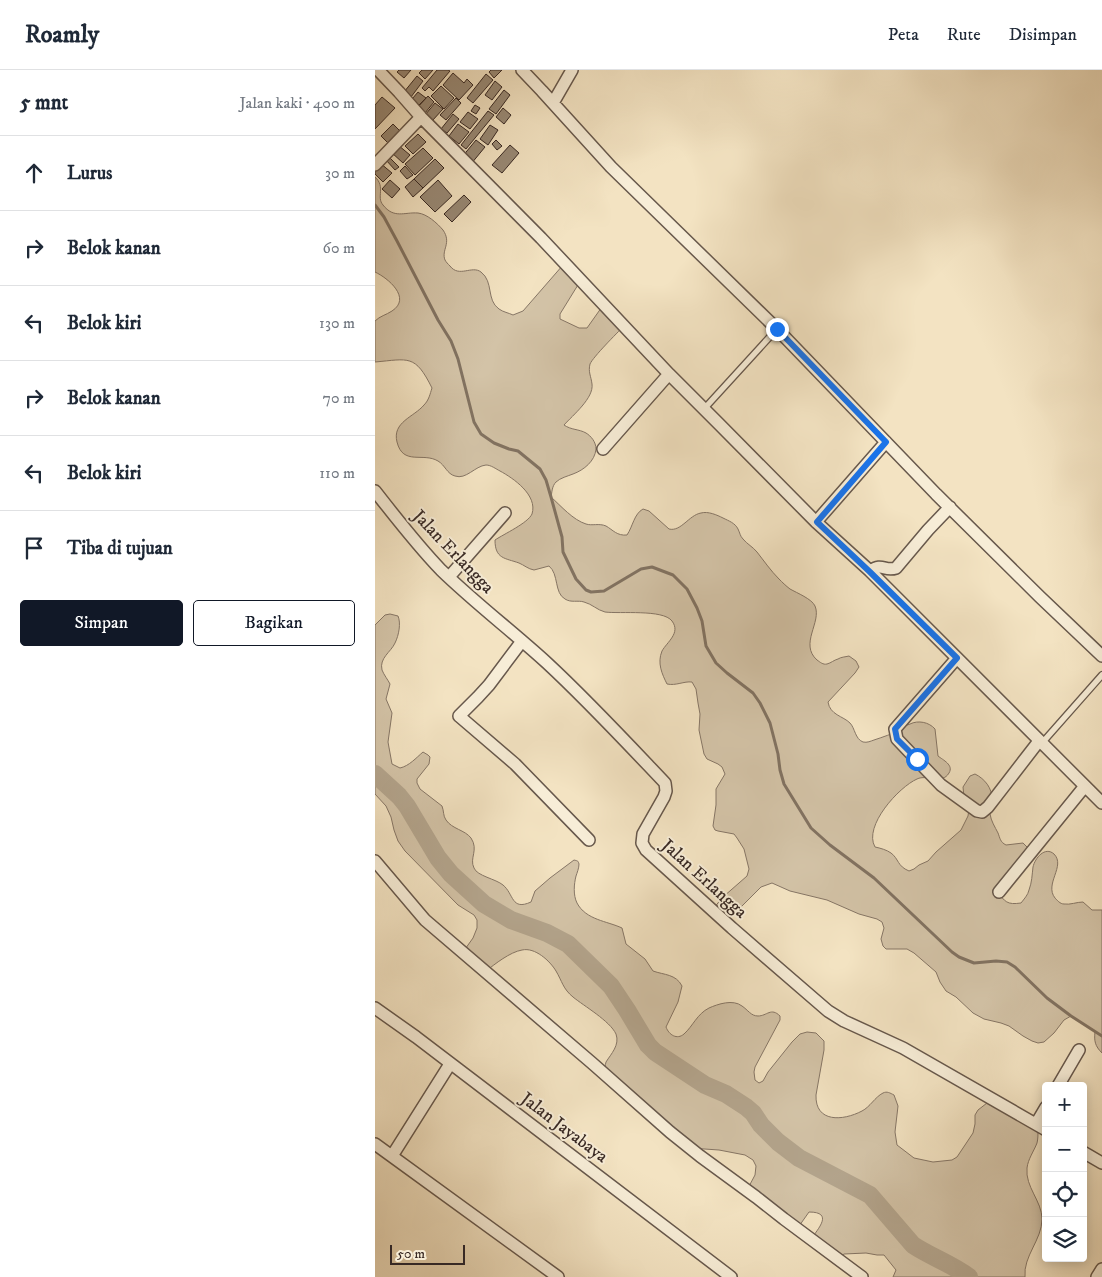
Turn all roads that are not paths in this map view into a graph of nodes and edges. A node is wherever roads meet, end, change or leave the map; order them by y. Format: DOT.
graph roads {
  1 [pos="378,70"];
  2 [pos="522,70"];
  3 [pos="572,70"];
  4 [pos="553,103"];
  5 [pos="421,117"];
  6 [pos="375,165"];
  7 [pos="777,329"];
  8 [pos="669,374"];
  9 [pos="704,409"];
  10 [pos="886,442"];
  11 [pos="603,449"];
  12 [pos="375,491"];
  13 [pos="950,508"];
  14 [pos="505,513"];
  15 [pos="817,522"];
  16 [pos="870,572"];
  17 [pos="449,577"];
  18 [pos="523,641"];
  19 [pos="1102,656"];
  20 [pos="957,658"];
  21 [pos="1102,674"];
  22 [pos="1041,742"];
  23 [pos="1085,786"];
  24 [pos="1102,803"];
  25 [pos="589,840"];
  26 [pos="375,861"];
  27 [pos="999,892"];
  28 [pos="375,1008"];
  29 [pos="1079,1050"];
  30 [pos="450,1064"];
  31 [pos="1060,1082"];
  32 [pos="1041,1127"];
  33 [pos="375,1144"];
  34 [pos="1087,1154"];
  35 [pos="392,1156"];
  36 [pos="1102,1163"];
  37 [pos="1102,1269"];
  38 [pos="558,1277"];
  39 [pos="731,1277"];
  40 [pos="862,1277"];
  41 [pos="1097,1277"];
  1 -- 5 [label="street"];
  2 -- 4 [label="street"];
  3 -- 4 [label="street"];
  4 -- 7 [label="street"];
  5 -- 6 [label="street"];
  5 -- 8 [label="street"];
  7 -- 9 [label="lane"];
  7 -- 10 [label="street"];
  8 -- 9 [label="street"];
  8 -- 11 [label="street"];
  9 -- 15 [label="street"];
  10 -- 13 [label="street"];
  10 -- 15 [label="street"];
  12 -- 17 [label="street, Jalan Erlangga"];
  13 -- 16 [label="street"];
  13 -- 19 [label="street"];
  14 -- 17 [label="street"];
  15 -- 16 [label="street"];
  16 -- 20 [label="street"];
  17 -- 18 [label="street, Jalan Erlangga"];
  18 -- 25 [label="street"];
  18 -- 32 [label="street, Jalan Erlangga"];
  20 -- 22 [label="street"];
  20 -- 22 [label="street"];
  21 -- 22 [label="lane"];
  22 -- 23 [label="street"];
  23 -- 24 [label="street"];
  23 -- 27 [label="street"];
  26 -- 40 [label="street"];
  28 -- 30 [label="street, Jalan Jayabaya"];
  29 -- 31 [label="street"];
  30 -- 35 [label="street"];
  30 -- 39 [label="street, Jalan Jayabaya"];
  33 -- 35 [label="street"];
  34 -- 36 [label="street"];
  35 -- 38 [label="street"];
  37 -- 41 [label="street"];
}
